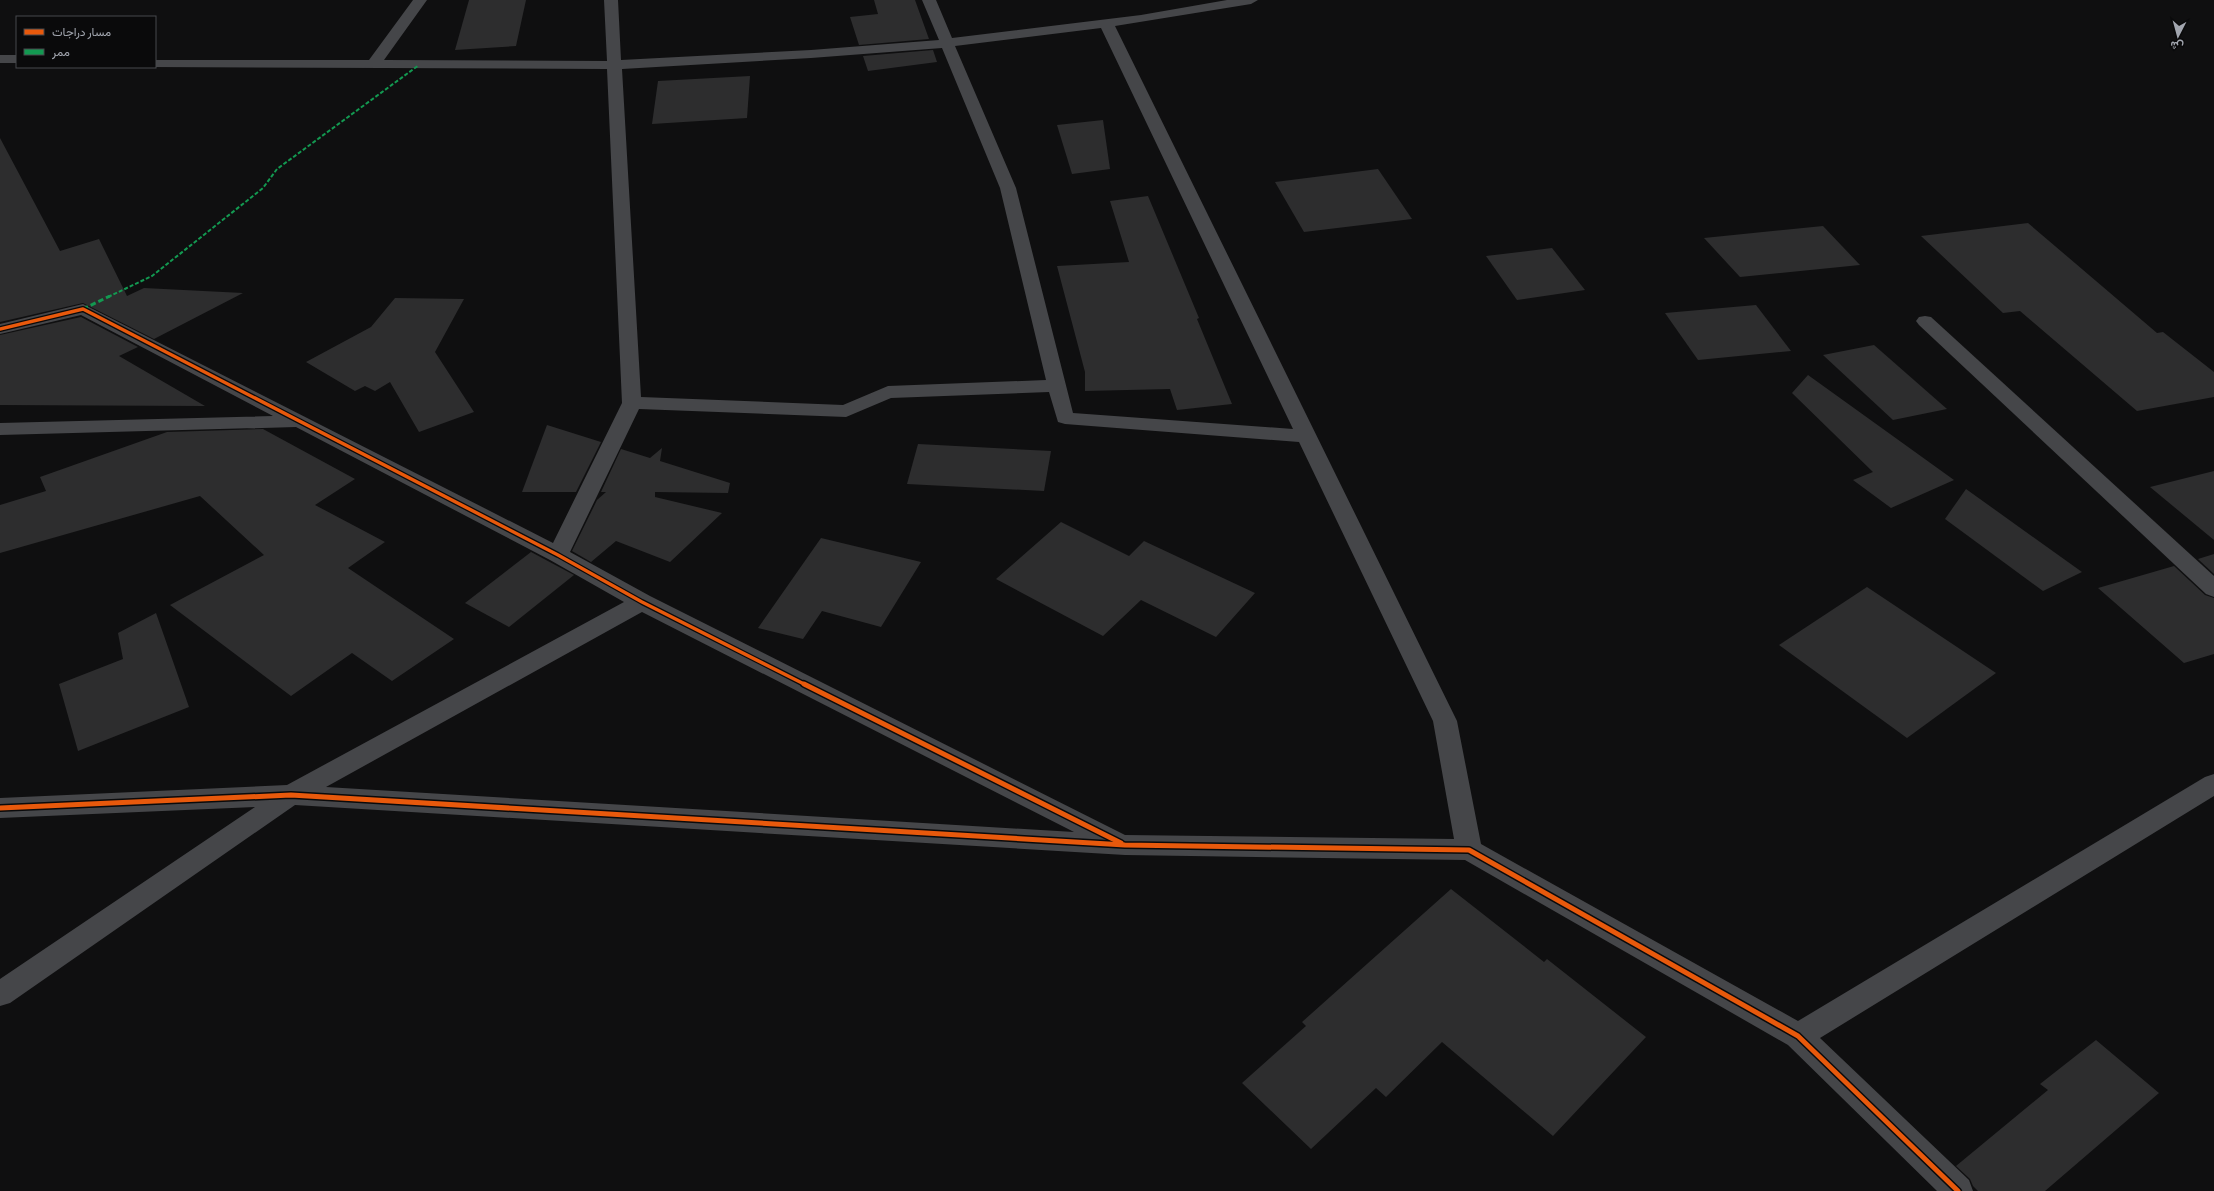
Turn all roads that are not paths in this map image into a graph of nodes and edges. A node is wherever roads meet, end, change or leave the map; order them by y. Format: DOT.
graph roads {
  1 [pos="420,0"];
  2 [pos="611,0"];
  3 [pos="929,0"];
  4 [pos="1251,0"];
  5 [pos="1106,24"];
  6 [pos="947,43"];
  7 [pos="0,58"];
  8 [pos="16,59"];
  9 [pos="156,64"];
  10 [pos="373,65"];
  11 [pos="614,65"];
  12 [pos="1925,321"];
  13 [pos="0,329"];
  14 [pos="1055,386"];
  15 [pos="632,403"];
  16 [pos="302,421"];
  17 [pos="0,429"];
  18 [pos="1307,436"];
  19 [pos="558,555"];
  20 [pos="2214,589"];
  21 [pos="642,602"];
  22 [pos="2214,784"];
  23 [pos="291,795"];
  24 [pos="0,808"];
  25 [pos="1124,845"];
  26 [pos="1470,850"];
  27 [pos="0,994"];
  28 [pos="1798,1036"];
  29 [pos="1958,1191"];
  1 -- 10 [label="street"];
  2 -- 11 [label="street"];
  3 -- 6 [label="street"];
  4 -- 5 [label="street"];
  5 -- 6 [label="street"];
  5 -- 18 [label="street"];
  6 -- 11 [label="street"];
  6 -- 14 [label="street"];
  7 -- 8 [label="street"];
  9 -- 10 [label="street"];
  10 -- 11 [label="street"];
  11 -- 15 [label="street"];
  12 -- 20 [label="street"];
  13 -- 16 [label="street"];
  14 -- 15 [label="street"];
  14 -- 18 [label="street"];
  15 -- 19 [label="street"];
  16 -- 17 [label="street"];
  16 -- 19 [label="street"];
  18 -- 26 [label="street"];
  19 -- 21 [label="street"];
  21 -- 23 [label="street"];
  21 -- 25 [label="street"];
  22 -- 28 [label="street"];
  23 -- 24 [label="street"];
  23 -- 25 [label="street"];
  23 -- 27 [label="street"];
  25 -- 26 [label="street"];
  26 -- 28 [label="street"];
  28 -- 29 [label="street"];
}
